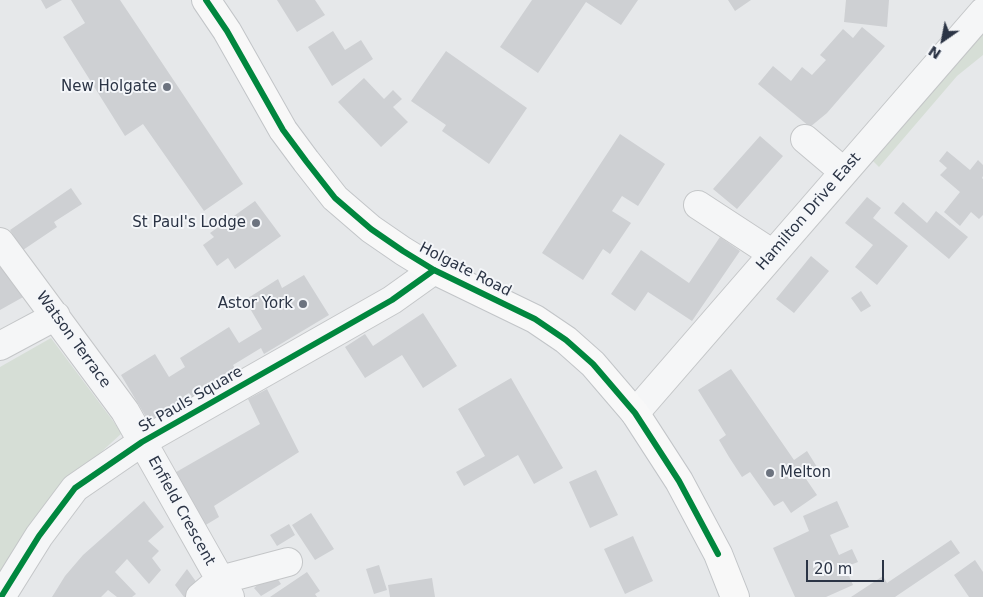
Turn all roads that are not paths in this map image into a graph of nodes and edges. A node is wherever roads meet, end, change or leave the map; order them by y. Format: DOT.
graph roads {
  1 [pos="206,0"];
  2 [pos="983,12"];
  3 [pos="805,139"];
  4 [pos="844,172"];
  5 [pos="698,205"];
  6 [pos="0,242"];
  7 [pos="773,254"];
  8 [pos="434,270"];
  9 [pos="56,316"];
  10 [pos="0,346"];
  11 [pos="635,413"];
  12 [pos="142,442"];
  13 [pos="288,562"];
  14 [pos="216,591"];
  15 [pos="1,597"];
  16 [pos="735,597"];
  1 -- 8 [label="main road, Holgate Road"];
  2 -- 4 [label="street, Hamilton Drive East"];
  3 -- 4 [label="street"];
  4 -- 7 [label="street, Hamilton Drive East"];
  5 -- 7 [label="street"];
  6 -- 9 [label="street, Watson Terrace"];
  7 -- 11 [label="street, Hamilton Drive East"];
  8 -- 11 [label="main road, Holgate Road"];
  8 -- 12 [label="street, St Pauls Square"];
  9 -- 10 [label="street"];
  9 -- 12 [label="street, Watson Terrace"];
  11 -- 16 [label="main road, Holgate Road"];
  12 -- 14 [label="street, Enfield Crescent"];
  12 -- 15 [label="street, St Pauls Square"];
  13 -- 14 [label="street, Enfield Crescent"];
}
